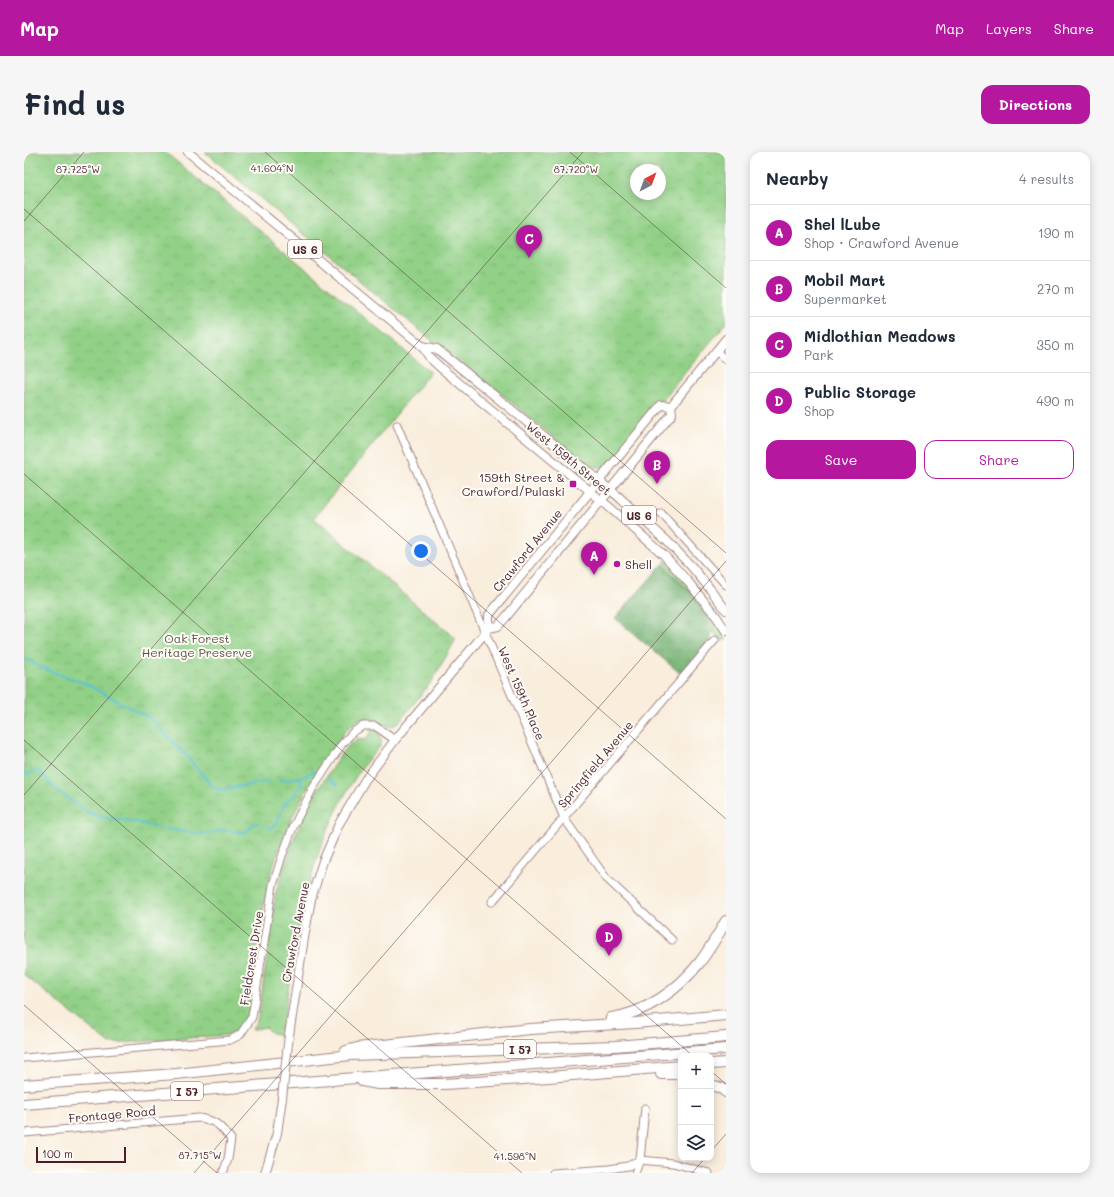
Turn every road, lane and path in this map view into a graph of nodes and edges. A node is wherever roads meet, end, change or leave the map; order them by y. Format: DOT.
graph roads {
  1 [pos="188,152"];
  2 [pos="726,339"];
  3 [pos="422,346"];
  4 [pos="716,352"];
  5 [pos="726,360"];
  6 [pos="671,406"];
  7 [pos="397,425"];
  8 [pos="599,480"];
  9 [pos="610,490"];
  10 [pos="590,491"];
  11 [pos="602,500"];
  12 [pos="661,513"];
  13 [pos="726,586"];
  14 [pos="726,610"];
  15 [pos="487,630"];
  16 [pos="726,631"];
  17 [pos="715,640"];
  18 [pos="395,740"];
  19 [pos="564,818"];
  20 [pos="492,902"];
  21 [pos="726,921"];
  22 [pos="672,940"];
  23 [pos="726,1015"];
  24 [pos="558,1028"];
  25 [pos="726,1037"];
  26 [pos="726,1049"];
  27 [pos="24,1058"];
  28 [pos="314,1059"];
  29 [pos="726,1063"];
  30 [pos="714,1064"];
  31 [pos="678,1066"];
  32 [pos="605,1073"];
  33 [pos="678,1074"];
  34 [pos="350,1078"];
  35 [pos="24,1086"];
  36 [pos="714,1086"];
  37 [pos="726,1092"];
  38 [pos="24,1104"];
  39 [pos="645,1108"];
  40 [pos="24,1133"];
  41 [pos="640,1160"];
  42 [pos="223,1173"];
  43 [pos="265,1173"];
  44 [pos="553,1173"];
  45 [pos="635,1173"];
  46 [pos="709,1173"];
  1 -- 3 [label="main road, West 159th Street / US 6"];
  2 -- 4 [label="main road, Crawford Avenue"];
  3 -- 8 [label="main road, West 159th Street / US 6"];
  3 -- 10 [label="main road, West 159th Street / US 6"];
  4 -- 5 [label="street"];
  4 -- 6 [label="main road, Crawford Avenue"];
  6 -- 8 [label="main road, Crawford Avenue"];
  6 -- 9 [label="main road, Crawford Avenue"];
  7 -- 15 [label="street, West 159th Place"];
  8 -- 9 [label="main road, West 159th Street / US 6"];
  8 -- 10 [label="main road, Crawford Avenue"];
  9 -- 11 [label="main road, Crawford Avenue"];
  9 -- 14 [label="main road, West 159th Street / US 6"];
  10 -- 11 [label="main road, West 159th Street / US 6"];
  10 -- 15 [label="main road, Crawford Avenue"];
  11 -- 15 [label="main road, Crawford Avenue"];
  11 -- 16 [label="main road, West 159th Street / US 6"];
  12 -- 13 [label="street"];
  15 -- 18 [label="main road, Crawford Avenue"];
  15 -- 19 [label="street, West 159th Place"];
  17 -- 19 [label="street, Springfield Avenue"];
  18 -- 27 [label="street, Fieldcrest Drive"];
  18 -- 43 [label="main road, Crawford Avenue, bridge"];
  19 -- 20 [label="street, Springfield Avenue"];
  19 -- 22 [label="street, West 159th Place"];
  21 -- 24 [label="highway"];
  23 -- 24 [label="highway"];
  24 -- 28 [label="highway"];
  25 -- 28 [label="highway, I 57"];
  26 -- 34 [label="highway, I 57"];
  28 -- 35 [label="highway, I 57"];
  29 -- 30 [label="highway"];
  31 -- 32 [label="highway"];
  32 -- 33 [label="highway"];
  32 -- 34 [label="highway"];
  34 -- 38 [label="highway, I 57"];
  36 -- 37 [label="highway"];
  39 -- 41 [label="street"];
  40 -- 42 [label="street, Frontage Road"];
  41 -- 44 [label="street"];
  41 -- 45 [label="street"];
  41 -- 46 [label="street"];
}
